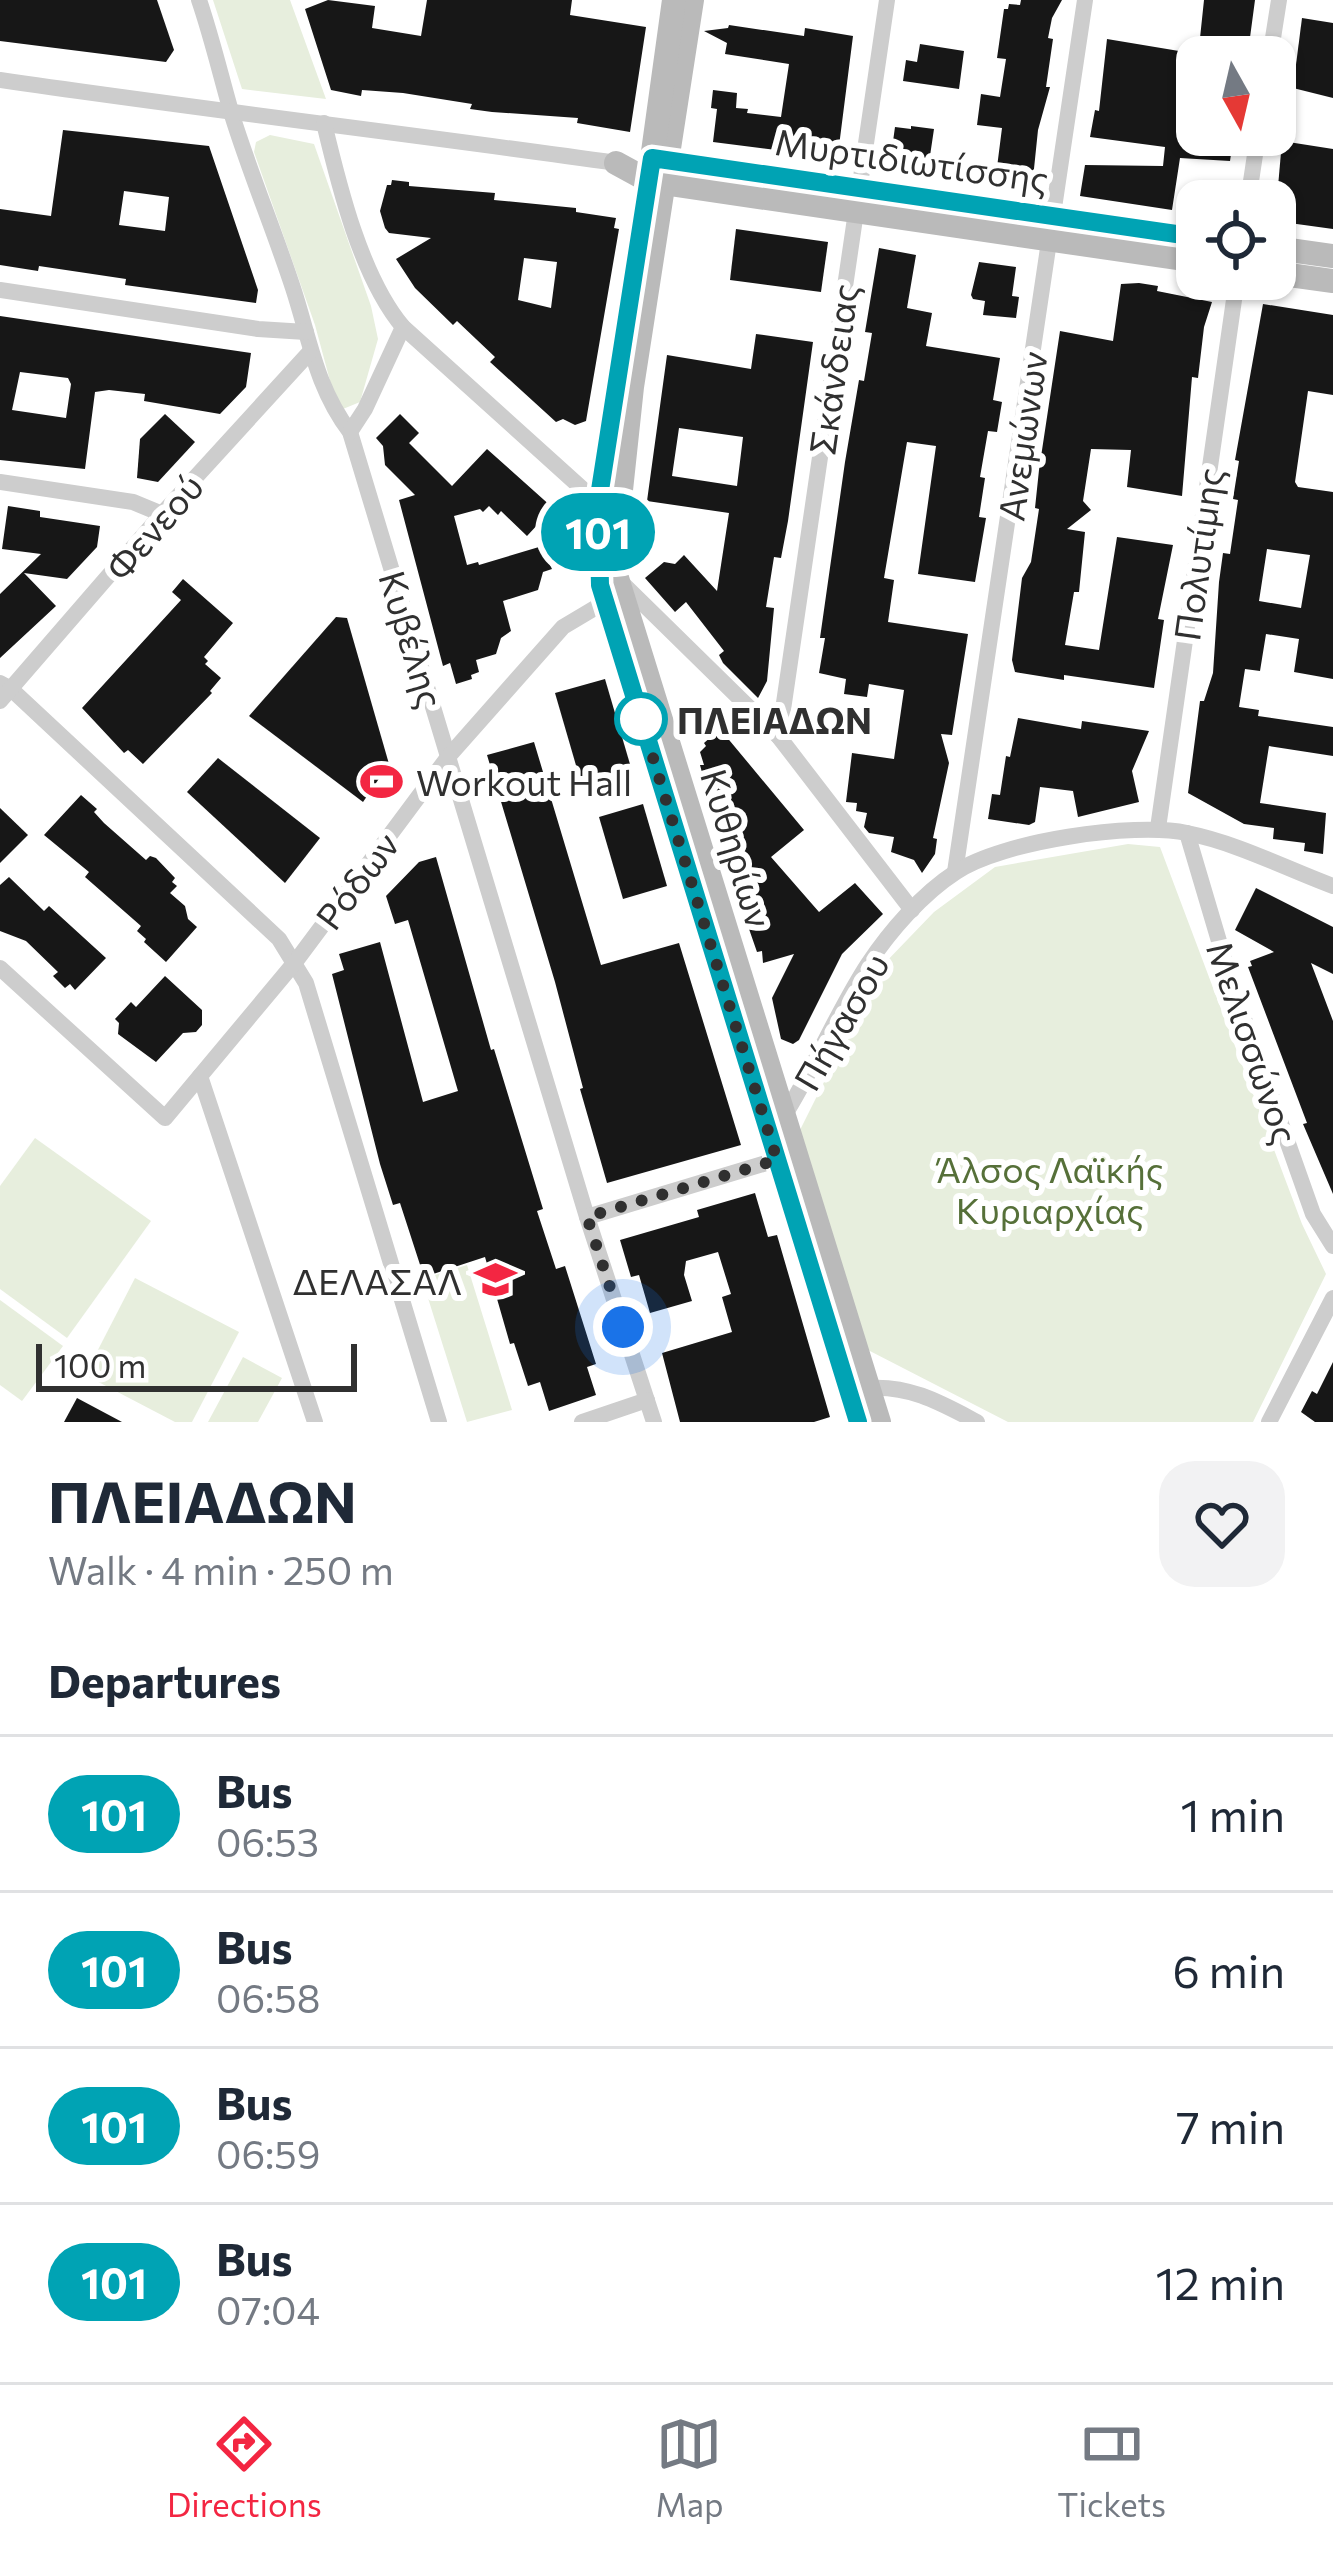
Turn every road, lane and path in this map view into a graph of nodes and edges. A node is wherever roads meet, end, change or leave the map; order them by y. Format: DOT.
graph roads {
  1 [pos="200,0"];
  2 [pos="674,0"];
  3 [pos="692,0"];
  4 [pos="887,0"];
  5 [pos="1084,0"];
  6 [pos="1279,0"];
  7 [pos="1273,36"];
  8 [pos="0,80"];
  9 [pos="232,114"];
  10 [pos="324,123"];
  11 [pos="616,163"];
  12 [pos="658,171"];
  13 [pos="857,199"];
  14 [pos="1051,228"];
  15 [pos="1176,236"];
  16 [pos="1296,251"];
  17 [pos="1176,256"];
  18 [pos="1333,256"];
  19 [pos="1296,276"];
  20 [pos="1333,281"];
  21 [pos="0,290"];
  22 [pos="1234,300"];
  23 [pos="403,326"];
  24 [pos="306,332"];
  25 [pos="309,353"];
  26 [pos="350,432"];
  27 [pos="0,482"];
  28 [pos="598,503"];
  29 [pos="161,514"];
  30 [pos="616,578"];
  31 [pos="605,602"];
  32 [pos="4,691"];
  33 [pos="779,737"];
  34 [pos="448,757"];
  35 [pos="1157,828"];
  36 [pos="1187,832"];
  37 [pos="955,872"];
  38 [pos="1333,886"];
  39 [pos="912,910"];
  40 [pos="296,961"];
  41 [pos="0,968"];
  42 [pos="200,1076"];
  43 [pos="784,1116"];
  44 [pos="786,1157"];
  45 [pos="587,1217"];
  46 [pos="1333,1246"];
  47 [pos="1333,1298"];
  48 [pos="868,1388"];
  49 [pos="647,1400"];
  50 [pos="315,1422"];
  51 [pos="440,1422"];
  52 [pos="582,1422"];
  53 [pos="654,1422"];
  54 [pos="858,1422"];
  55 [pos="879,1422"];
  56 [pos="977,1422"];
  57 [pos="1269,1422"];
  1 -- 9 [label="street, Κυβέλης"];
  2 -- 12 [label="street, Κυθηρίων"];
  3 -- 12 [label="street, Κυθηρίων"];
  4 -- 13 [label="street, Σκάνδειας"];
  5 -- 14 [label="street, Ανεμώνων"];
  6 -- 7 [label="street"];
  8 -- 9 [label="street, Μυρτιδιωτίσσης"];
  9 -- 10 [label="street, Μυρτιδιωτίσσης"];
  9 -- 24 [label="street, Κυβέλης"];
  10 -- 11 [label="street, Μυρτιδιωτίσσης"];
  10 -- 23 [label="street"];
  11 -- 12 [label="street, Μυρτιδιωτίσσης"];
  12 -- 13 [label="street, Μυρτιδιωτίσσης"];
  12 -- 28 [label="street, Κυθηρίων"];
  12 -- 30 [label="street, Κυθηρίων"];
  13 -- 14 [label="street, Μυρτιδιωτίσσης"];
  13 -- 33 [label="street, Σκάνδειας"];
  14 -- 15 [label="street, Μυρτιδιωτίσσης"];
  14 -- 17 [label="street, Μυρτιδιωτίσσης"];
  14 -- 37 [label="street, Ανεμώνων"];
  16 -- 18 [label="street"];
  19 -- 20 [label="street"];
  21 -- 24 [label="street"];
  22 -- 35 [label="street, Πολυτίμης"];
  23 -- 26 [label="street"];
  23 -- 28 [label="street"];
  24 -- 25 [label="street, Κυβέλης"];
  25 -- 26 [label="street, Κυβέλης"];
  25 -- 29 [label="street, Φενεού"];
  26 -- 34 [label="street, Κυβέλης"];
  27 -- 29 [label="street"];
  28 -- 31 [label="street, Κυθηρίων"];
  29 -- 32 [label="street, Φενεού"];
  30 -- 33 [label="street"];
  30 -- 43 [label="street, Κυθηρίων"];
  31 -- 34 [label="street, Ρόδων"];
  31 -- 44 [label="street, Κυθηρίων"];
  32 -- 40 [label="street"];
  33 -- 39 [label="street"];
  34 -- 40 [label="street, Ρόδων"];
  34 -- 45 [label="street, Κυβέλης"];
  35 -- 36 [label="street, Πήγασου"];
  35 -- 37 [label="street, Πήγασου"];
  36 -- 38 [label="street, Πήγασου"];
  36 -- 46 [label="street, Μελισσώνος"];
  37 -- 39 [label="street, Πήγασου"];
  39 -- 43 [label="street, Πήγασου"];
  40 -- 42 [label="street, Ρόδων"];
  40 -- 51 [label="street"];
  41 -- 42 [label="street, Ρόδων"];
  42 -- 50 [label="street"];
  43 -- 44 [label="street, Κυθηρίων"];
  44 -- 45 [label="street"];
  44 -- 48 [label="street, Κυθηρίων"];
  44 -- 54 [label="street, Κυθηρίων"];
  45 -- 49 [label="street, Κυβέλης"];
  47 -- 57 [label="street"];
  48 -- 55 [label="street, Κυθηρίων"];
  48 -- 56 [label="street"];
  49 -- 52 [label="street"];
  49 -- 53 [label="street, Κυβέλης"];
}
